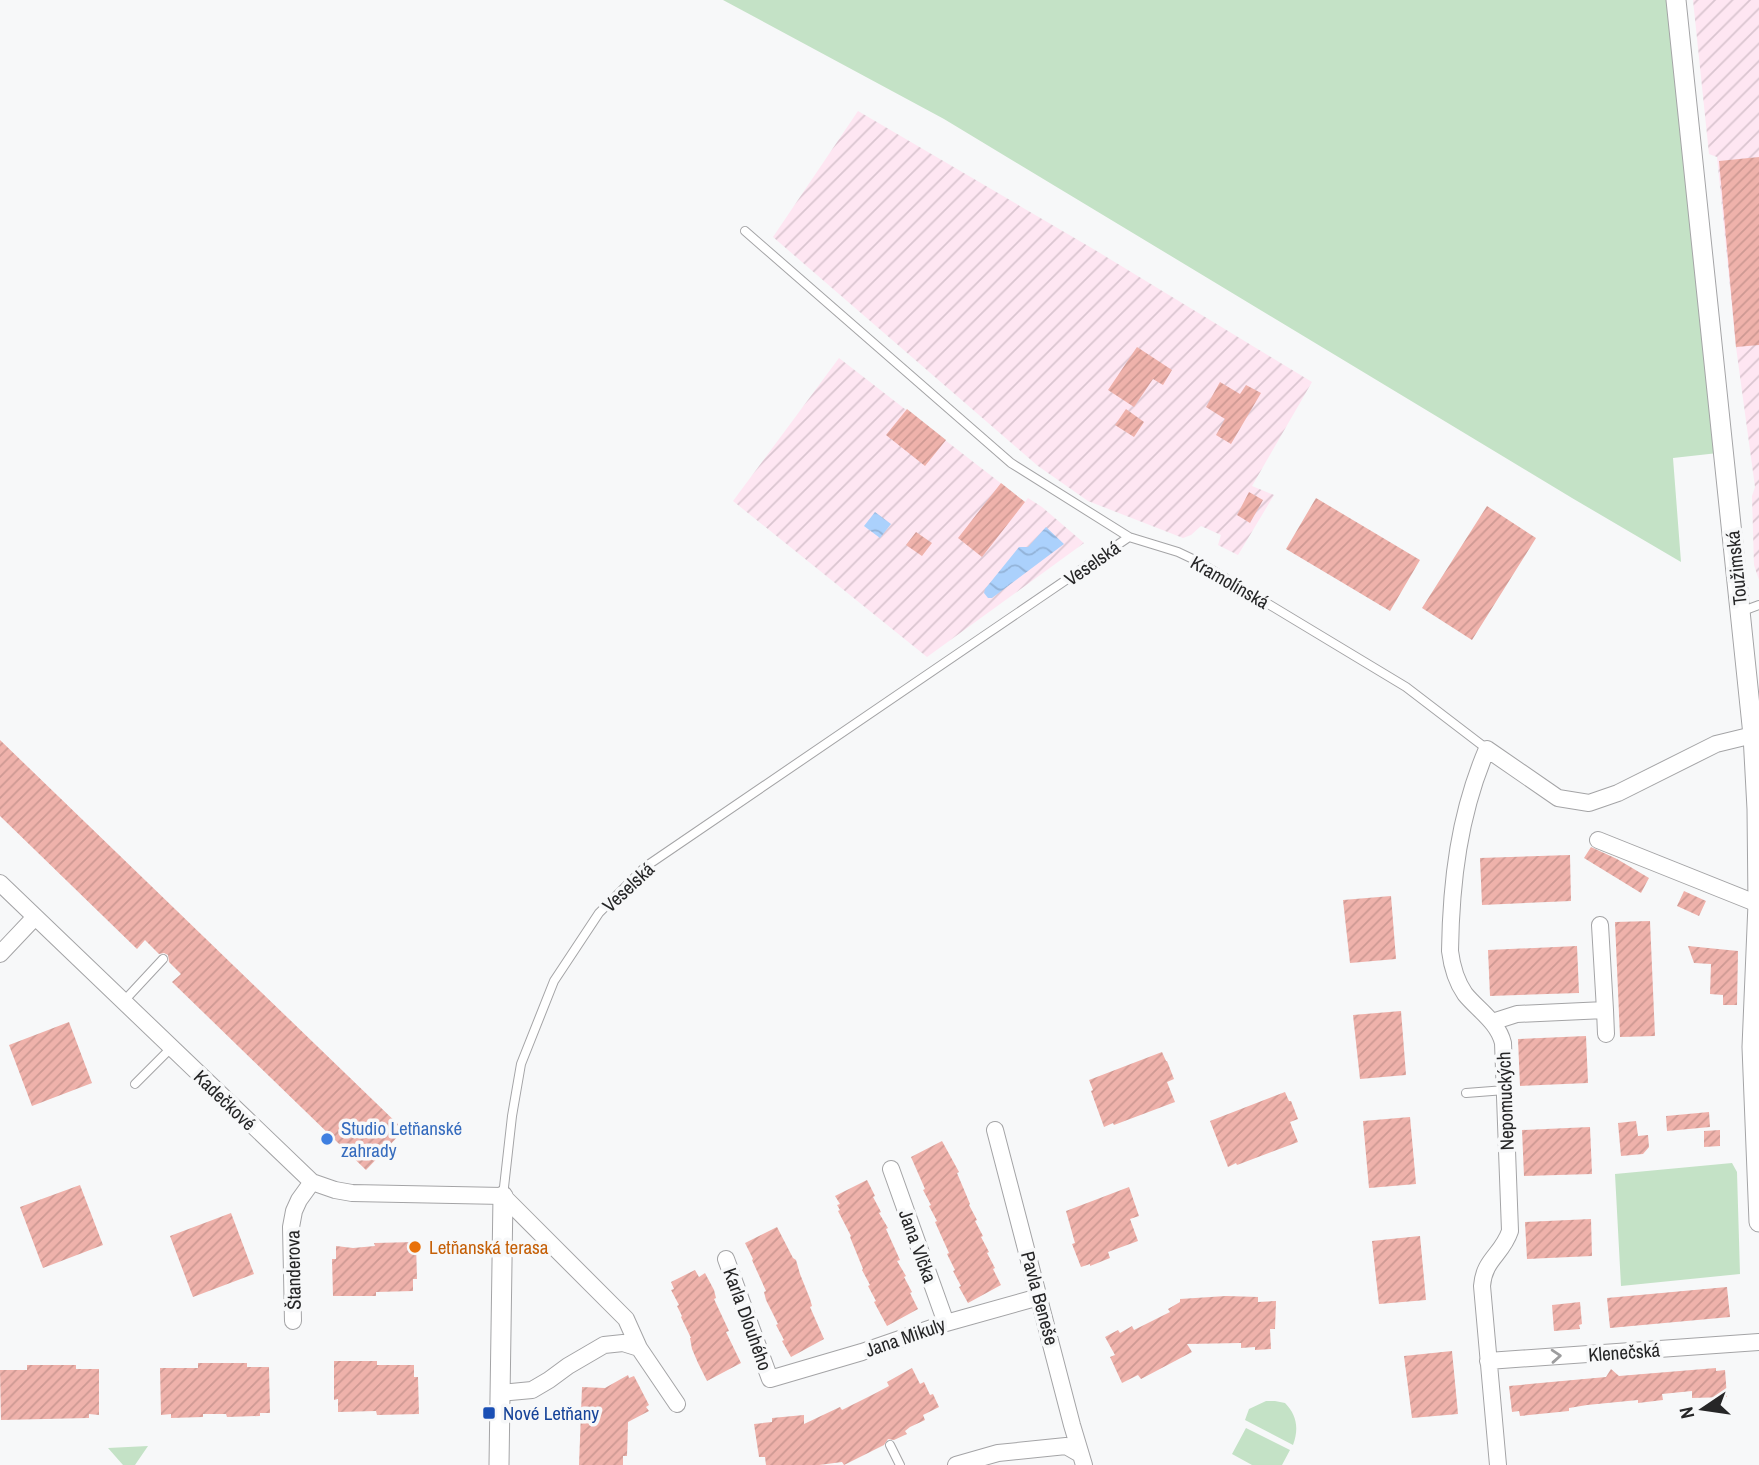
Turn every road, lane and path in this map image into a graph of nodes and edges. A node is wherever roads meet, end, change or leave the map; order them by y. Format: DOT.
graph roads {
  1 [pos="1676,0"];
  2 [pos="745,231"];
  3 [pos="1129,537"];
  4 [pos="1759,605"];
  5 [pos="1740,612"];
  6 [pos="1745,737"];
  7 [pos="1487,749"];
  8 [pos="1757,771"];
  9 [pos="1598,840"];
  10 [pos="0,883"];
  11 [pos="1758,904"];
  12 [pos="34,917"];
  13 [pos="1600,925"];
  14 [pos="0,954"];
  15 [pos="163,959"];
  16 [pos="123,1002"];
  17 [pos="1605,1010"];
  18 [pos="1492,1022"];
  19 [pos="1606,1034"];
  20 [pos="171,1048"];
  21 [pos="135,1084"];
  22 [pos="1505,1090"];
  23 [pos="1466,1093"];
  24 [pos="995,1130"];
  25 [pos="891,1169"];
  26 [pos="312,1182"];
  27 [pos="503,1196"];
  28 [pos="1759,1222"];
  29 [pos="726,1259"];
  30 [pos="1039,1297"];
  31 [pos="293,1321"];
  32 [pos="946,1323"];
  33 [pos="1759,1342"];
  34 [pos="639,1348"];
  35 [pos="1488,1361"];
  36 [pos="770,1379"];
  37 [pos="500,1393"];
  38 [pos="677,1404"];
  39 [pos="890,1445"];
  40 [pos="1082,1459"];
  41 [pos="499,1465"];
  42 [pos="900,1465"];
  43 [pos="956,1465"];
  44 [pos="1498,1465"];
  1 -- 5 [label="street, Toužimská"];
  2 -- 3 [label="lane, Kramolínská"];
  3 -- 7 [label="lane, Kramolínská"];
  3 -- 27 [label="lane, Veselská"];
  4 -- 5 [label="lane"];
  5 -- 6 [label="street, Toužimská"];
  6 -- 7 [label="street, Kramolínská"];
  6 -- 8 [label="street, Toužimská"];
  7 -- 18 [label="street, Nepomuckých"];
  8 -- 11 [label="street, Toužimská"];
  9 -- 11 [label="street"];
  10 -- 12 [label="street, Kadečkové"];
  11 -- 28 [label="street, Toužimská"];
  12 -- 14 [label="street"];
  12 -- 16 [label="street, Kadečkové"];
  13 -- 17 [label="street"];
  15 -- 16 [label="lane"];
  16 -- 20 [label="street, Kadečkové"];
  17 -- 18 [label="street"];
  17 -- 19 [label="street"];
  18 -- 22 [label="street, Nepomuckých"];
  20 -- 21 [label="lane"];
  20 -- 26 [label="street, Kadečkové"];
  22 -- 23 [label="lane"];
  22 -- 35 [label="street, Nepomuckých"];
  24 -- 30 [label="street, Pavla Beneše"];
  25 -- 32 [label="street, Jana Vlčka"];
  26 -- 27 [label="street, Kadečkové"];
  26 -- 31 [label="street, Štanderova"];
  27 -- 34 [label="street"];
  27 -- 37 [label="street, Veselská"];
  29 -- 36 [label="street, Karla Dlouhého"];
  30 -- 32 [label="street, Jana Mikuly"];
  30 -- 40 [label="street, Pavla Beneše"];
  32 -- 36 [label="street, Jana Mikuly"];
  35 -- 33 [label="street, Klenečská, one-way"];
  34 -- 37 [label="street"];
  34 -- 38 [label="street"];
  35 -- 44 [label="street, Nepomuckých"];
  37 -- 41 [label="street, Veselská"];
  39 -- 42 [label="lane"];
  40 -- 43 [label="street"];
}
